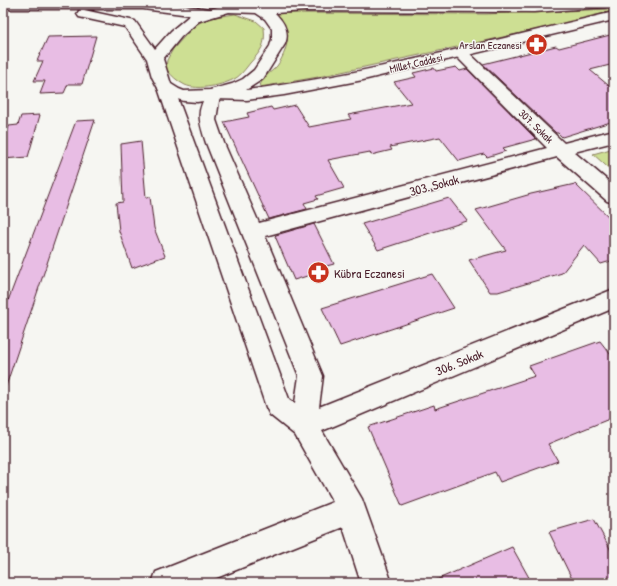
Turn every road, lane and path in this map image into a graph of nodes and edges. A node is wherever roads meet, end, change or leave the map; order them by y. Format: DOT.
graph roads {
  1 [pos="605,3"];
  2 [pos="144,4"];
  3 [pos="3,5"];
  4 [pos="261,10"];
  5 [pos="210,13"];
  6 [pos="3,14"];
  7 [pos="614,16"];
  8 [pos="461,53"];
  9 [pos="155,59"];
  10 [pos="166,88"];
  11 [pos="215,94"];
  12 [pos="614,136"];
  13 [pos="561,151"];
  14 [pos="614,196"];
  15 [pos="253,232"];
  16 [pos="614,298"];
  17 [pos="304,426"];
  18 [pos="352,509"];
  19 [pos="370,581"];
  20 [pos="167,583"];
  1 -- 4 [label="main road"];
  2 -- 3 [label="main road"];
  2 -- 5 [label="main road"];
  4 -- 5 [label="main road"];
  4 -- 11 [label="main road"];
  5 -- 9 [label="main road"];
  6 -- 9 [label="main road"];
  7 -- 8 [label="main road, Millet Caddesi"];
  8 -- 11 [label="main road, Millet Caddesi"];
  8 -- 13 [label="main road, 307. Sokak"];
  9 -- 10 [label="main road"];
  10 -- 11 [label="main road"];
  10 -- 17 [label="main road"];
  11 -- 15 [label="main road"];
  12 -- 13 [label="main road, 303. Sokak"];
  13 -- 14 [label="main road, 307. Sokak"];
  13 -- 15 [label="main road, 303. Sokak"];
  15 -- 17 [label="main road"];
  16 -- 17 [label="main road, 306. Sokak"];
  17 -- 18 [label="main road"];
  18 -- 19 [label="main road"];
  18 -- 20 [label="main road"];
}
